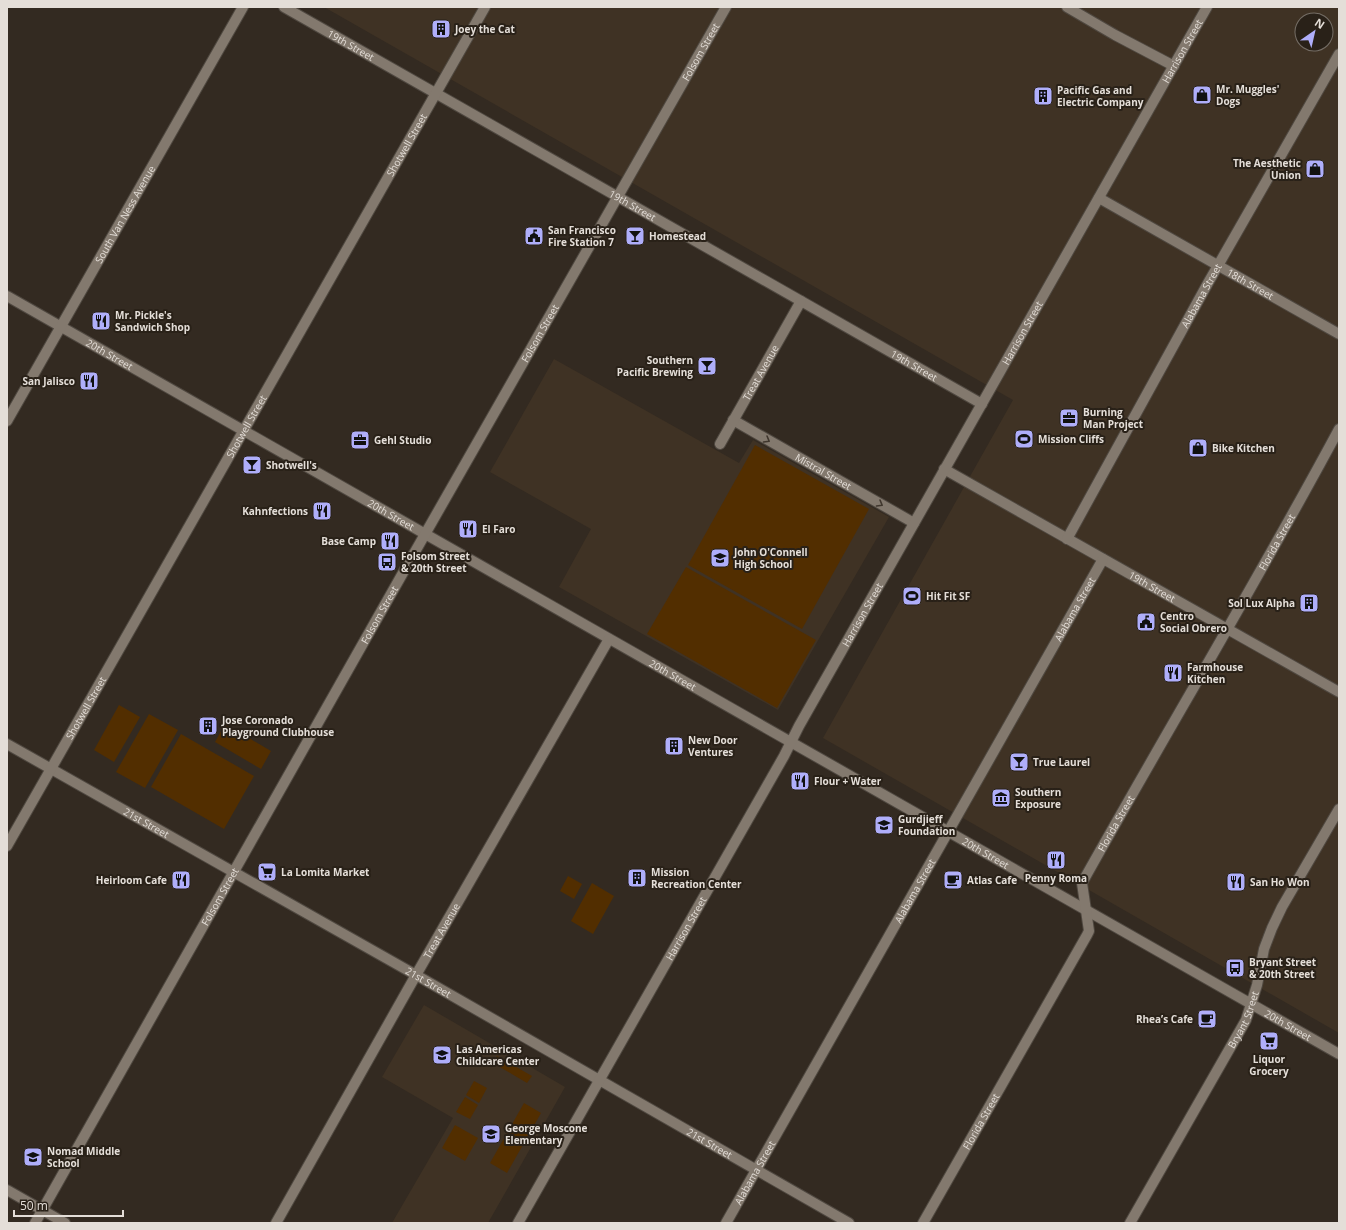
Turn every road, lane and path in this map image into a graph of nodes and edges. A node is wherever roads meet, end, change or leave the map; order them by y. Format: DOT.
graph roads {
  1 [pos="243,7"];
  2 [pos="284,7"];
  3 [pos="485,7"];
  4 [pos="726,7"];
  5 [pos="1067,7"];
  6 [pos="1208,7"];
  7 [pos="1339,54"];
  8 [pos="1174,66"];
  9 [pos="435,93"];
  10 [pos="618,197"];
  11 [pos="1099,198"];
  12 [pos="1218,266"];
  13 [pos="7,296"];
  14 [pos="801,301"];
  15 [pos="61,326"];
  16 [pos="1339,334"];
  17 [pos="982,404"];
  18 [pos="733,420"];
  19 [pos="7,421"];
  20 [pos="1339,429"];
  21 [pos="243,431"];
  22 [pos="720,444"];
  23 [pos="944,469"];
  24 [pos="914,523"];
  25 [pos="425,534"];
  26 [pos="1067,539"];
  27 [pos="1103,559"];
  28 [pos="1228,630"];
  29 [pos="609,639"];
  30 [pos="1339,692"];
  31 [pos="790,743"];
  32 [pos="7,744"];
  33 [pos="51,769"];
  34 [pos="1339,808"];
  35 [pos="947,832"];
  36 [pos="7,846"];
  37 [pos="233,872"];
  38 [pos="1085,909"];
  39 [pos="416,975"];
  40 [pos="1251,1005"];
  41 [pos="1339,1054"];
  42 [pos="599,1080"];
  43 [pos="756,1170"];
  44 [pos="7,1190"];
  45 [pos="42,1210"];
  46 [pos="35,1223"];
  47 [pos="65,1223"];
  48 [pos="276,1223"];
  49 [pos="518,1223"];
  50 [pos="726,1223"];
  51 [pos="849,1223"];
  52 [pos="923,1223"];
  53 [pos="1130,1223"];
  1 -- 15 [label="street, South Van Ness Avenue"];
  2 -- 9 [label="street, 19th Street"];
  3 -- 9 [label="street, Shotwell Street"];
  4 -- 10 [label="street, Folsom Street"];
  5 -- 8 [label="street"];
  6 -- 8 [label="street, Harrison Street"];
  7 -- 12 [label="street, Alabama Street"];
  8 -- 11 [label="street, Harrison Street"];
  9 -- 10 [label="street, 19th Street"];
  9 -- 21 [label="street, Shotwell Street"];
  10 -- 14 [label="street, 19th Street"];
  10 -- 25 [label="street, Folsom Street"];
  11 -- 12 [label="street, 18th Street"];
  11 -- 17 [label="street, Harrison Street"];
  12 -- 16 [label="street, 18th Street"];
  12 -- 26 [label="street, Alabama Street"];
  13 -- 15 [label="street, 20th Street"];
  14 -- 17 [label="street, 19th Street"];
  14 -- 18 [label="street, Treat Avenue"];
  15 -- 19 [label="street, South Van Ness Avenue"];
  15 -- 21 [label="street, 20th Street"];
  17 -- 23 [label="street, Harrison Street"];
  18 -- 22 [label="street, Treat Avenue"];
  18 -- 24 [label="street, Mistral Street, one-way"];
  20 -- 28 [label="street, Florida Street"];
  21 -- 25 [label="street, 20th Street"];
  21 -- 33 [label="street, Shotwell Street"];
  23 -- 24 [label="street, Harrison Street"];
  23 -- 26 [label="street, 19th Street"];
  24 -- 31 [label="street, Harrison Street"];
  25 -- 29 [label="street, 20th Street"];
  25 -- 37 [label="street, Folsom Street"];
  26 -- 27 [label="street, 19th Street"];
  27 -- 28 [label="street, 19th Street"];
  27 -- 35 [label="street, Alabama Street"];
  28 -- 30 [label="street, 19th Street"];
  28 -- 38 [label="street, Florida Street"];
  29 -- 31 [label="street, 20th Street"];
  29 -- 39 [label="street, Treat Avenue"];
  31 -- 35 [label="street, 20th Street"];
  31 -- 42 [label="street, Harrison Street"];
  32 -- 33 [label="street, 21st Street"];
  33 -- 36 [label="street, Shotwell Street"];
  33 -- 37 [label="street, 21st Street"];
  34 -- 40 [label="street, Bryant Street"];
  35 -- 38 [label="street, 20th Street"];
  35 -- 43 [label="street, Alabama Street"];
  37 -- 39 [label="street, 21st Street"];
  37 -- 45 [label="street, Folsom Street"];
  38 -- 40 [label="street, 20th Street"];
  38 -- 52 [label="street, Florida Street"];
  39 -- 42 [label="street, 21st Street"];
  39 -- 48 [label="street, Treat Avenue"];
  40 -- 41 [label="street, 20th Street"];
  40 -- 53 [label="street, Bryant Street"];
  42 -- 43 [label="street, 21st Street"];
  42 -- 49 [label="street, Harrison Street"];
  43 -- 50 [label="street, Alabama Street"];
  43 -- 51 [label="street, 21st Street"];
  44 -- 45 [label="street"];
  45 -- 46 [label="street, Folsom Street"];
  45 -- 47 [label="street"];
}
